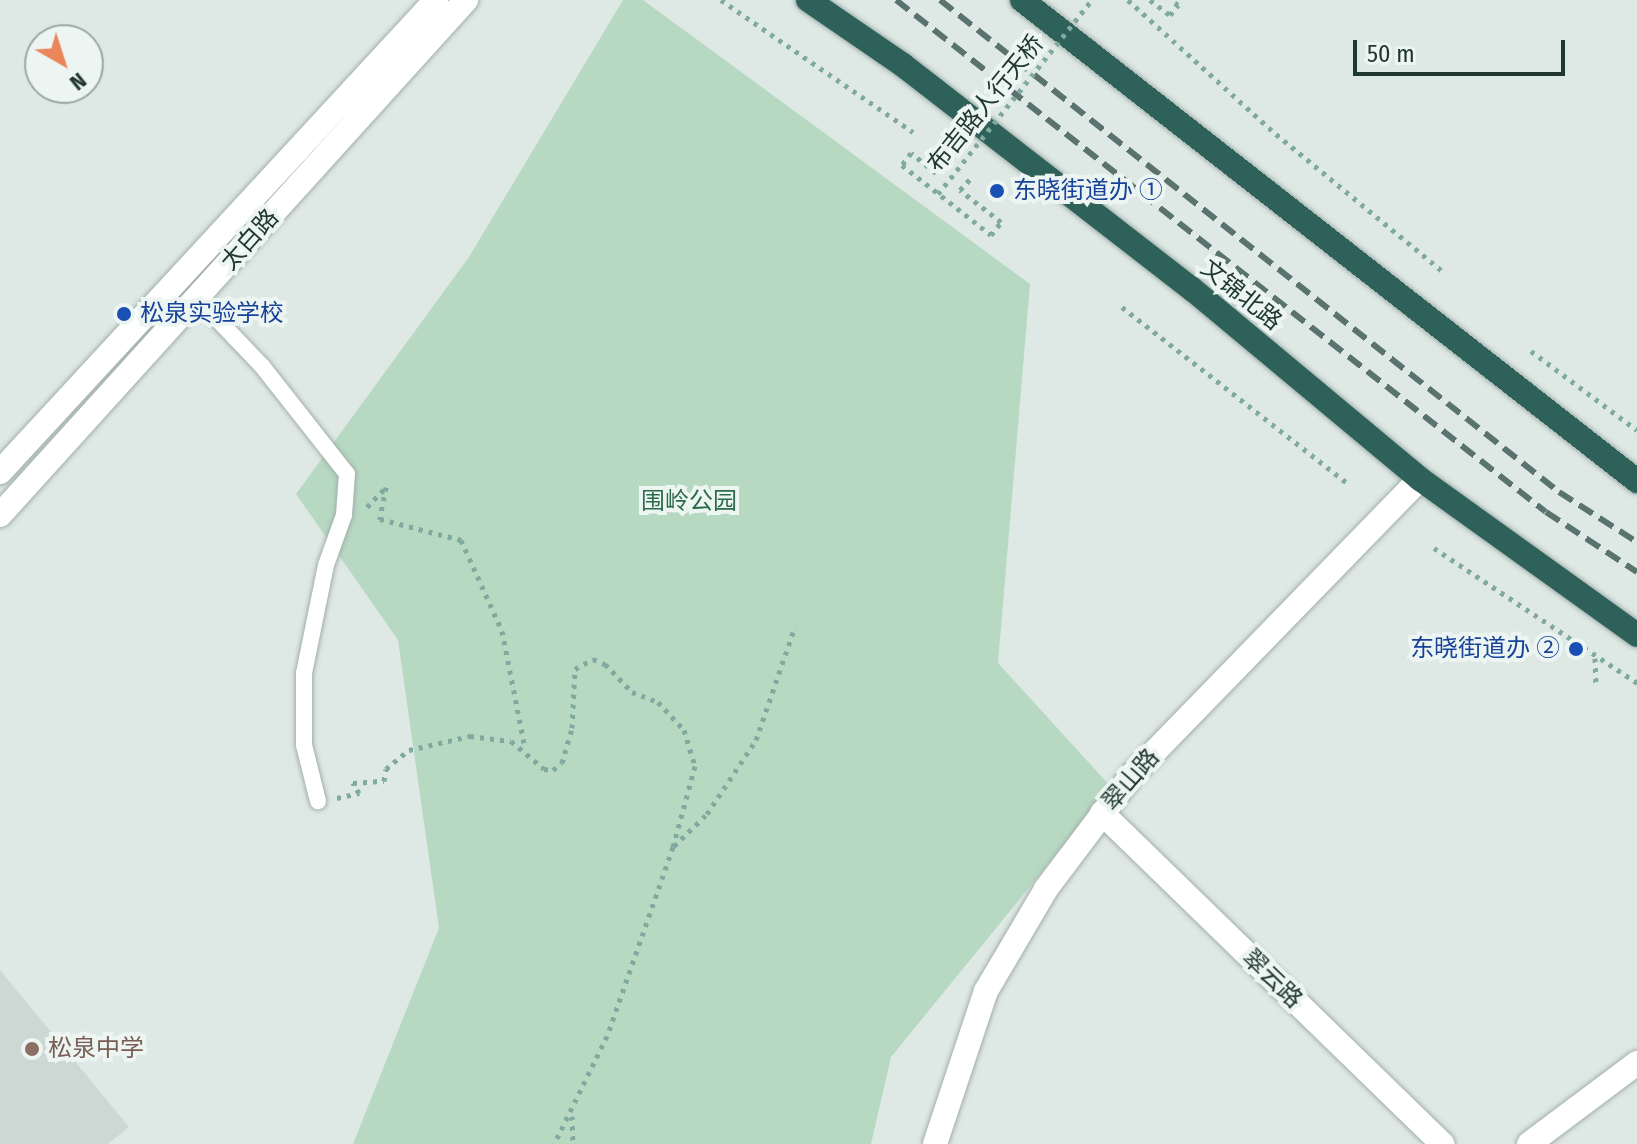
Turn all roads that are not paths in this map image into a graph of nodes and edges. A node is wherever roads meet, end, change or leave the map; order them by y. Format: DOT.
graph roads {
  1 [pos="436,0"];
  2 [pos="466,0"];
  3 [pos="808,0"];
  4 [pos="1022,0"];
  5 [pos="197,298"];
  6 [pos="0,472"];
  7 [pos="1420,479"];
  8 [pos="1637,481"];
  9 [pos="0,515"];
  10 [pos="1637,635"];
  11 [pos="318,801"];
  12 [pos="1102,813"];
  13 [pos="1637,1063"];
  14 [pos="935,1144"];
  15 [pos="1442,1144"];
  16 [pos="1529,1144"];
  1 -- 6 [label="street, 太白路"];
  2 -- 5 [label="street, 太白路"];
  3 -- 7 [label="highway, 文锦北路"];
  4 -- 8 [label="highway"];
  5 -- 9 [label="street, 太白路"];
  5 -- 11 [label="lane"];
  7 -- 10 [label="highway, 文锦北路"];
  7 -- 12 [label="street, 翠山路"];
  12 -- 14 [label="street, 翠山路"];
  12 -- 15 [label="street, 翠云路"];
  13 -- 16 [label="street"];
}
